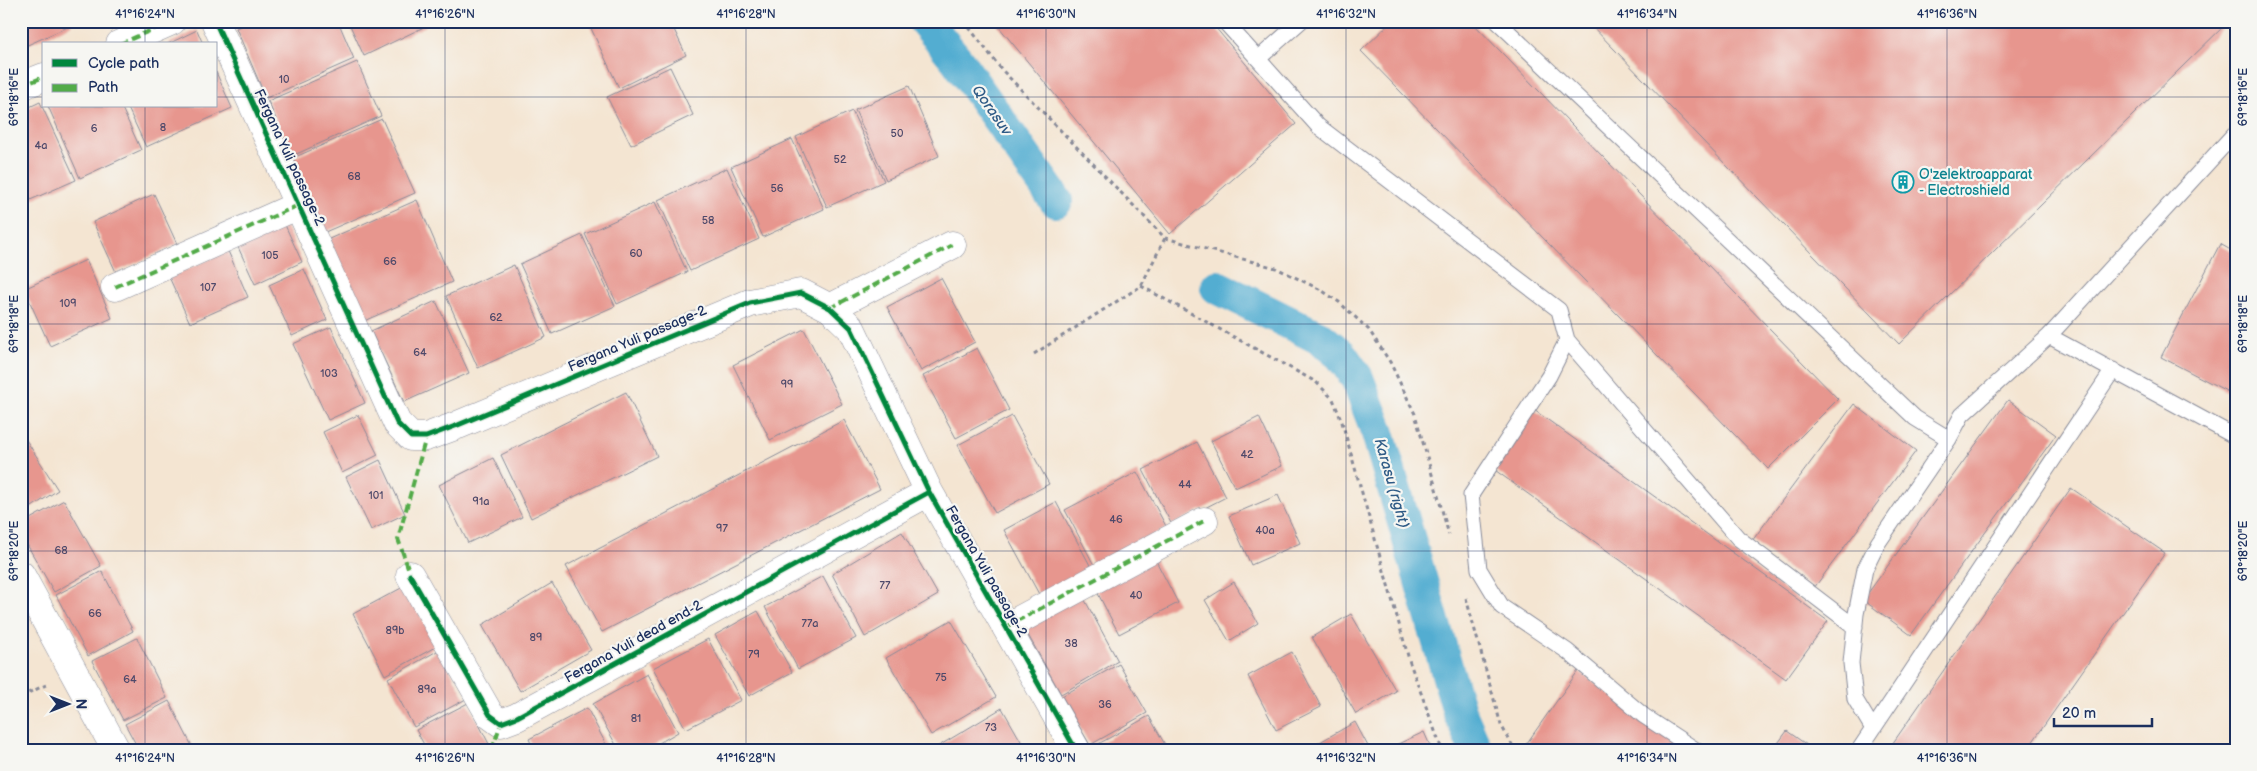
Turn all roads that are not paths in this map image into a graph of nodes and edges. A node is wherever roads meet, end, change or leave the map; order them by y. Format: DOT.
graph roads {
  1 [pos="172,21"];
  2 [pos="215,21"];
  3 [pos="1224,21"];
  4 [pos="1301,21"];
  5 [pos="1497,21"];
  6 [pos="125,42"];
  7 [pos="1258,59"];
  8 [pos="42,77"];
  9 [pos="21,86"];
  10 [pos="2236,132"];
  11 [pos="299,205"];
  12 [pos="952,244"];
  13 [pos="115,287"];
  14 [pos="830,308"];
  15 [pos="2049,336"];
  16 [pos="1567,340"];
  17 [pos="2113,370"];
  18 [pos="2236,437"];
  19 [pos="1949,440"];
  20 [pos="929,492"];
  21 [pos="1204,521"];
  22 [pos="410,575"];
  23 [pos="21,576"];
  24 [pos="1006,627"];
  25 [pos="1855,628"];
  26 [pos="1873,729"];
  27 [pos="116,750"];
  28 [pos="1076,750"];
  29 [pos="1696,750"];
  30 [pos="1859,750"];
  1 -- 6 [label="street"];
  2 -- 11 [label="street, Fergana Yuli passage-2"];
  3 -- 7 [label="lane"];
  4 -- 7 [label="lane"];
  5 -- 19 [label="lane"];
  7 -- 16 [label="lane"];
  8 -- 9 [label="street"];
  10 -- 15 [label="lane"];
  11 -- 13 [label="street"];
  11 -- 14 [label="street, Fergana Yuli passage-2"];
  12 -- 14 [label="street"];
  14 -- 20 [label="street, Fergana Yuli passage-2"];
  15 -- 17 [label="lane"];
  15 -- 19 [label="lane"];
  16 -- 25 [label="lane"];
  16 -- 29 [label="lane"];
  17 -- 18 [label="lane"];
  17 -- 26 [label="lane"];
  19 -- 25 [label="lane"];
  20 -- 22 [label="street, Fergana Yuli dead end-2"];
  20 -- 24 [label="street, Fergana Yuli passage-2"];
  21 -- 24 [label="street"];
  23 -- 27 [label="street"];
  24 -- 28 [label="street, Fergana Yuli passage-2"];
  25 -- 26 [label="lane"];
  26 -- 30 [label="lane"];
}
